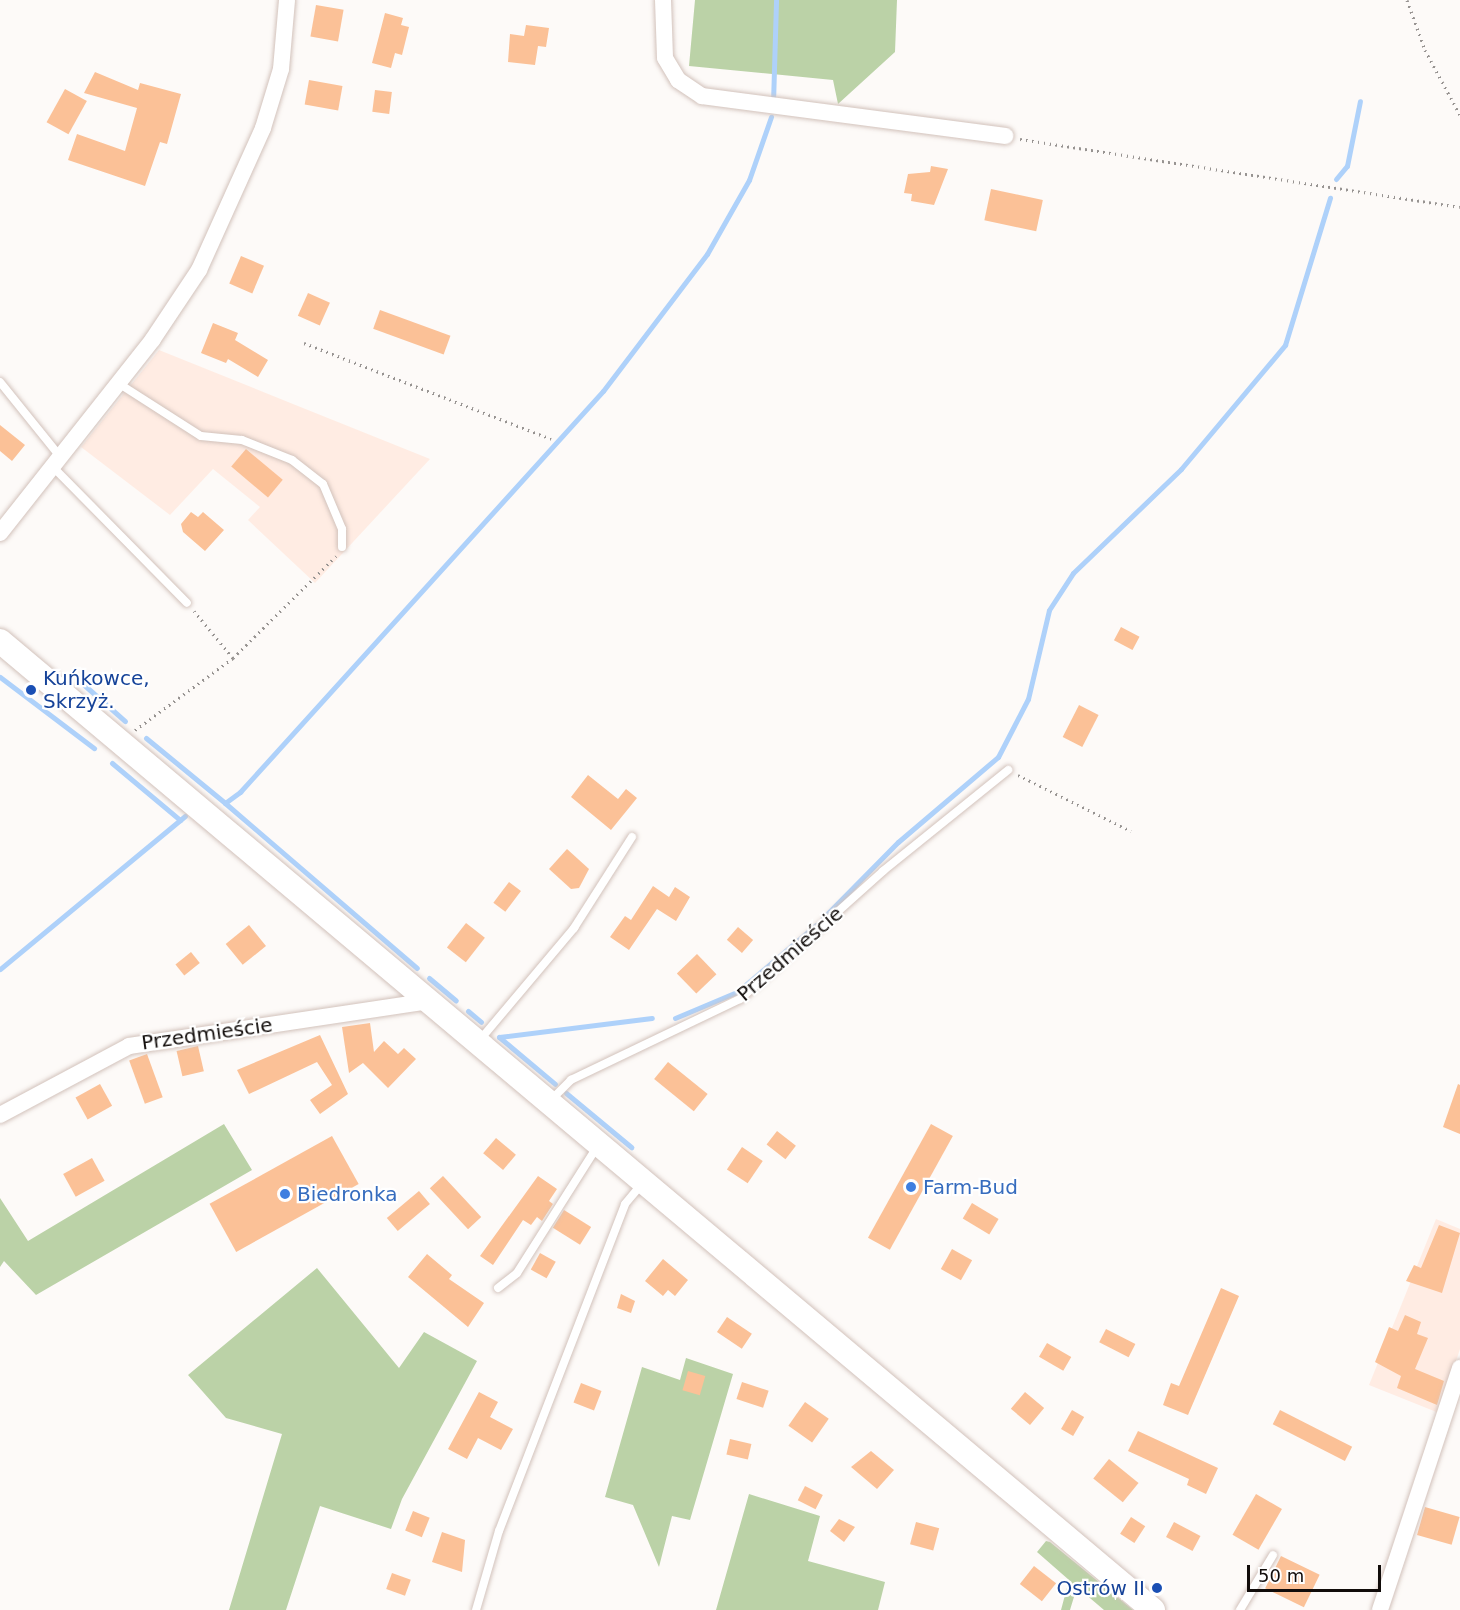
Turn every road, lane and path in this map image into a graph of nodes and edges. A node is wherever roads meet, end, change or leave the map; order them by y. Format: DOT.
graph roads {
  1 [pos="287,0"];
  2 [pos="663,0"];
  3 [pos="1407,0"];
  4 [pos="1460,115"];
  5 [pos="1005,136"];
  6 [pos="1460,207"];
  7 [pos="304,342"];
  8 [pos="0,382"];
  9 [pos="117,383"];
  10 [pos="551,439"];
  11 [pos="55,460"];
  12 [pos="0,533"];
  13 [pos="342,547"];
  14 [pos="187,603"];
  15 [pos="0,641"];
  16 [pos="232,658"];
  17 [pos="123,743"];
  18 [pos="1008,770"];
  19 [pos="1131,831"];
  20 [pos="632,837"];
  21 [pos="430,1001"];
  22 [pos="478,1042"];
  23 [pos="550,1102"];
  24 [pos="0,1115"];
  25 [pos="599,1144"];
  26 [pos="645,1182"];
  27 [pos="498,1288"];
  28 [pos="1460,1368"];
  29 [pos="1273,1555"];
  30 [pos="476,1610"];
  31 [pos="1153,1610"];
  32 [pos="1240,1610"];
  33 [pos="1380,1610"];
  1 -- 9 [label="street"];
  2 -- 5 [label="street"];
  3 -- 4 [label="path"];
  5 -- 6 [label="path"];
  7 -- 10 [label="path"];
  8 -- 11 [label="lane"];
  9 -- 11 [label="street"];
  9 -- 13 [label="lane"];
  11 -- 12 [label="street"];
  11 -- 14 [label="lane"];
  13 -- 16 [label="path"];
  14 -- 16 [label="path"];
  15 -- 17 [label="main road"];
  16 -- 17 [label="path"];
  17 -- 21 [label="main road"];
  18 -- 19 [label="path"];
  18 -- 23 [label="lane, Przedmieście"];
  20 -- 22 [label="lane"];
  21 -- 22 [label="main road"];
  21 -- 24 [label="street, Przedmieście"];
  22 -- 23 [label="main road"];
  23 -- 25 [label="main road"];
  25 -- 26 [label="main road"];
  25 -- 27 [label="lane"];
  26 -- 30 [label="lane"];
  26 -- 31 [label="main road"];
  28 -- 33 [label="street"];
  29 -- 32 [label="lane"];
}
